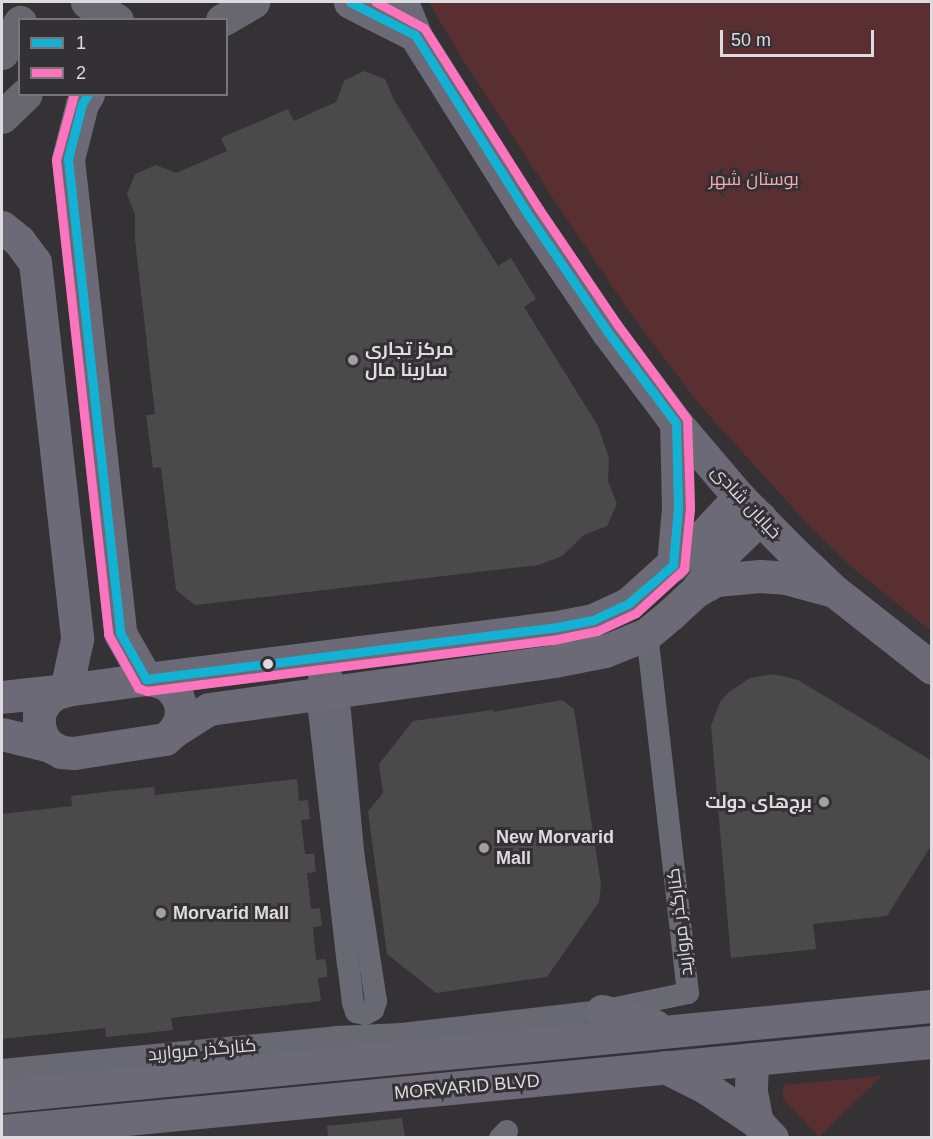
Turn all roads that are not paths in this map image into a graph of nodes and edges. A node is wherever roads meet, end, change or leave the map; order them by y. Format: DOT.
graph roads {
  1 [pos="29,2"];
  2 [pos="87,2"];
  3 [pos="253,2"];
  4 [pos="350,2"];
  5 [pos="402,2"];
  6 [pos="21,18"];
  7 [pos="114,18"];
  8 [pos="225,18"];
  9 [pos="18,25"];
  10 [pos="415,35"];
  11 [pos="2,53"];
  12 [pos="24,96"];
  13 [pos="87,96"];
  14 [pos="2,117"];
  15 [pos="2,227"];
  16 [pos="676,423"];
  17 [pos="750,507"];
  18 [pos="710,549"];
  19 [pos="673,564"];
  20 [pos="696,591"];
  21 [pos="838,594"];
  22 [pos="647,634"];
  23 [pos="322,657"];
  24 [pos="932,668"];
  25 [pos="146,680"];
  26 [pos="66,690"];
  27 [pos="327,692"];
  28 [pos="2,697"];
  29 [pos="174,731"];
  30 [pos="2,734"];
  31 [pos="50,746"];
  32 [pos="376,1001"];
  33 [pos="353,1003"];
  34 [pos="932,1006"];
  35 [pos="602,1011"];
  36 [pos="674,1031"];
  37 [pos="402,1034"];
  38 [pos="336,1037"];
  39 [pos="932,1042"];
  40 [pos="529,1045"];
  41 [pos="752,1059"];
  42 [pos="665,1067"];
  43 [pos="2,1070"];
  44 [pos="533,1080"];
  45 [pos="2,1096"];
  46 [pos="765,1130"];
  47 [pos="2,1131"];
  1 -- 6 [label="main road"];
  2 -- 7 [label="main road"];
  3 -- 8 [label="main road"];
  4 -- 10 [label="street"];
  5 -- 10 [label="street, خیابان شادی"];
  9 -- 11 [label="main road"];
  10 -- 16 [label="street, خیابان شادی"];
  12 -- 14 [label="main road"];
  13 -- 25 [label="street"];
  15 -- 26 [label="street"];
  16 -- 17 [label="street, خیابان شادی"];
  16 -- 19 [label="street"];
  17 -- 18 [label="street"];
  17 -- 21 [label="street, خیابان شادی"];
  18 -- 19 [label="street"];
  18 -- 20 [label="street"];
  19 -- 23 [label="street"];
  20 -- 21 [label="street"];
  20 -- 22 [label="street"];
  21 -- 24 [label="street, خیابان شادی"];
  22 -- 27 [label="street"];
  22 -- 35 [label="street, کنارگذر مروارید"];
  23 -- 25 [label="street"];
  23 -- 27 [label="street"];
  25 -- 26 [label="street"];
  25 -- 29 [label="street"];
  26 -- 28 [label="street"];
  26 -- 31 [label="street"];
  27 -- 29 [label="street"];
  27 -- 32 [label="street"];
  27 -- 33 [label="street"];
  29 -- 31 [label="street"];
  30 -- 31 [label="street"];
  32 -- 33 [label="street"];
  32 -- 37 [label="street"];
  33 -- 38 [label="street"];
  34 -- 36 [label="street, MORVARID BLVD"];
  35 -- 36 [label="street"];
  35 -- 37 [label="street, کنارگذر مروارید"];
  36 -- 40 [label="street, MORVARID BLVD"];
  37 -- 38 [label="street, کنارگذر مروارید"];
  38 -- 43 [label="street, کنارگذر مروارید"];
  39 -- 41 [label="street, MORVARID BLVD"];
  40 -- 44 [label="street"];
  40 -- 45 [label="street, MORVARID BLVD"];
  41 -- 42 [label="street, MORVARID BLVD"];
  41 -- 46 [label="street"];
  42 -- 44 [label="street, MORVARID BLVD"];
  42 -- 46 [label="street"];
  44 -- 47 [label="street, MORVARID BLVD"];
}
